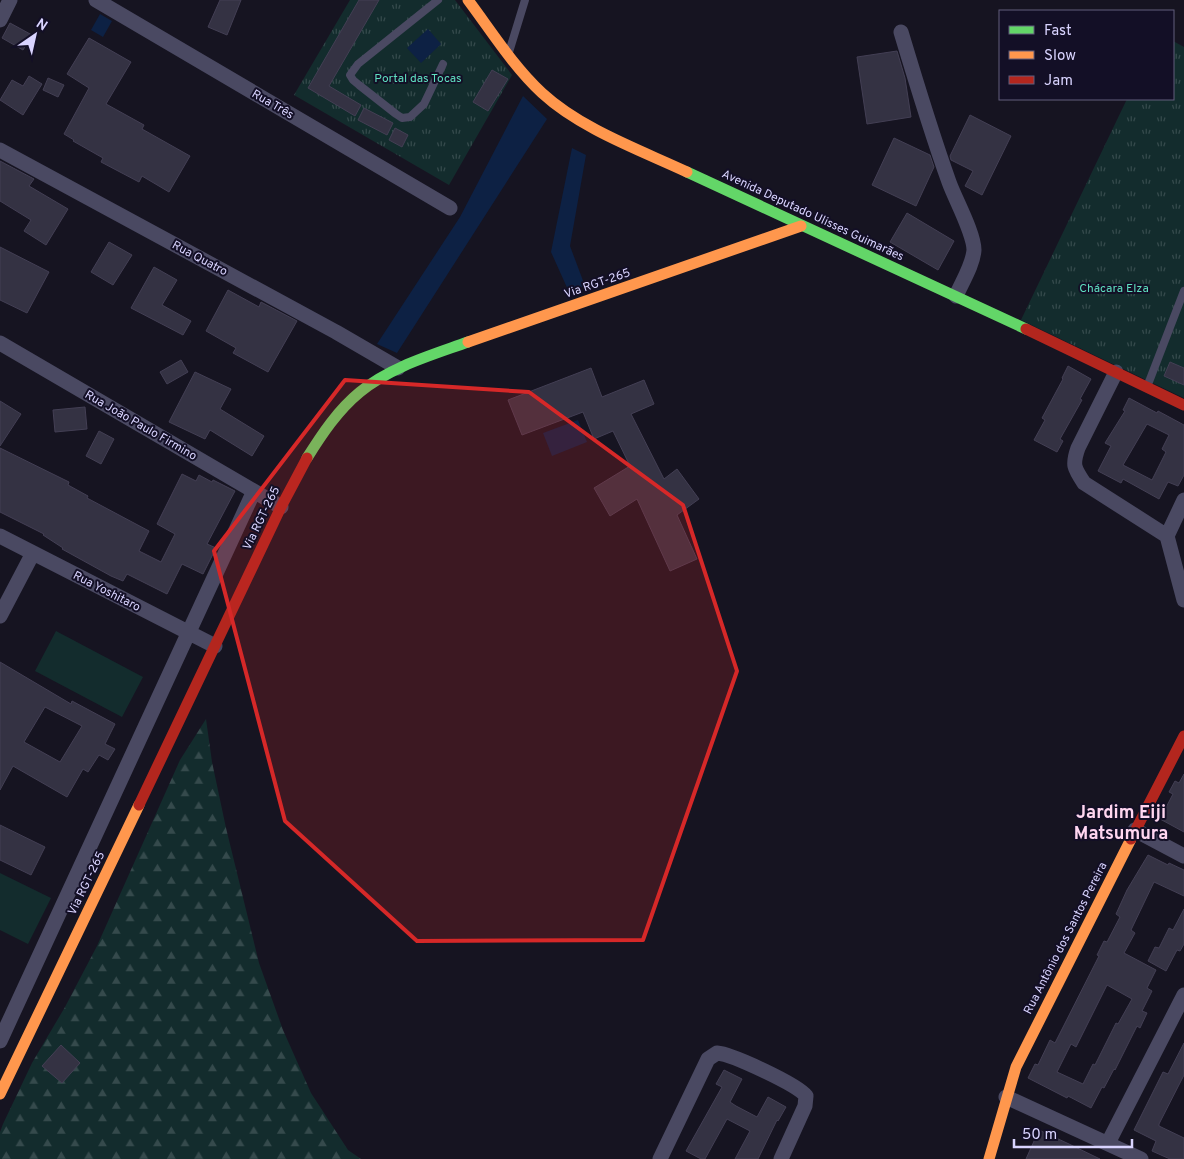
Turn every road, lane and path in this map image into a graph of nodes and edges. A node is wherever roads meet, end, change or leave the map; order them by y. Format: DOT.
graph roads {
  1 [pos="10,0"];
  2 [pos="96,0"];
  3 [pos="438,0"];
  4 [pos="468,0"];
  5 [pos="525,0"];
  6 [pos="0,20"];
  7 [pos="901,32"];
  8 [pos="508,54"];
  9 [pos="443,64"];
  10 [pos="0,150"];
  11 [pos="450,208"];
  12 [pos="801,226"];
  13 [pos="1184,291"];
  14 [pos="956,296"];
  15 [pos="0,343"];
  16 [pos="398,368"];
  17 [pos="1116,372"];
  18 [pos="1147,387"];
  19 [pos="1184,405"];
  20 [pos="254,491"];
  21 [pos="1184,500"];
  22 [pos="281,507"];
  23 [pos="0,536"];
  24 [pos="1167,536"];
  25 [pos="33,553"];
  26 [pos="1184,600"];
  27 [pos="0,616"];
  28 [pos="188,632"];
  29 [pos="215,646"];
  30 [pos="1184,736"];
  31 [pos="1135,830"];
  32 [pos="1184,856"];
  33 [pos="1184,995"];
  34 [pos="0,1041"];
  35 [pos="0,1094"];
  36 [pos="1006,1097"];
  37 [pos="1108,1143"];
  38 [pos="660,1159"];
  39 [pos="781,1159"];
  40 [pos="989,1159"];
  41 [pos="1141,1159"];
  1 -- 6 [label="street"];
  2 -- 11 [label="street, Rua Três"];
  3 -- 9 [label="lane"];
  4 -- 8 [label="street, Avenida Deputado Ulisses Guimarães"];
  5 -- 8 [label="lane"];
  7 -- 14 [label="street"];
  8 -- 12 [label="street, Avenida Deputado Ulisses Guimarães"];
  10 -- 16 [label="street, Rua Quatro"];
  12 -- 14 [label="street, Avenida Deputado Ulisses Guimarães"];
  12 -- 16 [label="street, Via RGT-265"];
  13 -- 18 [label="lane"];
  14 -- 17 [label="street, Avenida Deputado Ulisses Guimarães"];
  15 -- 20 [label="street, Rua João Paulo Firmino"];
  16 -- 22 [label="street, Via RGT-265"];
  17 -- 18 [label="street, Avenida Deputado Ulisses Guimarães"];
  17 -- 24 [label="street"];
  18 -- 19 [label="street, Avenida Deputado Ulisses Guimarães"];
  20 -- 22 [label="street, Rua João Paulo Firmino"];
  20 -- 28 [label="street"];
  21 -- 24 [label="street"];
  22 -- 29 [label="street, Via RGT-265"];
  23 -- 25 [label="street, Rua Yoshitaro"];
  24 -- 26 [label="street"];
  25 -- 27 [label="street"];
  25 -- 28 [label="street, Rua Yoshitaro"];
  28 -- 29 [label="street, Rua Yoshitaro"];
  28 -- 34 [label="street"];
  29 -- 35 [label="street, Via RGT-265"];
  30 -- 31 [label="street, Rua Antônio dos Santos Pereira"];
  31 -- 32 [label="street"];
  31 -- 36 [label="street, Rua Antônio dos Santos Pereira"];
  33 -- 37 [label="street"];
  36 -- 37 [label="street"];
  36 -- 40 [label="street, Rua Antônio dos Santos Pereira"];
  37 -- 41 [label="street"];
  38 -- 39 [label="street"];
}
